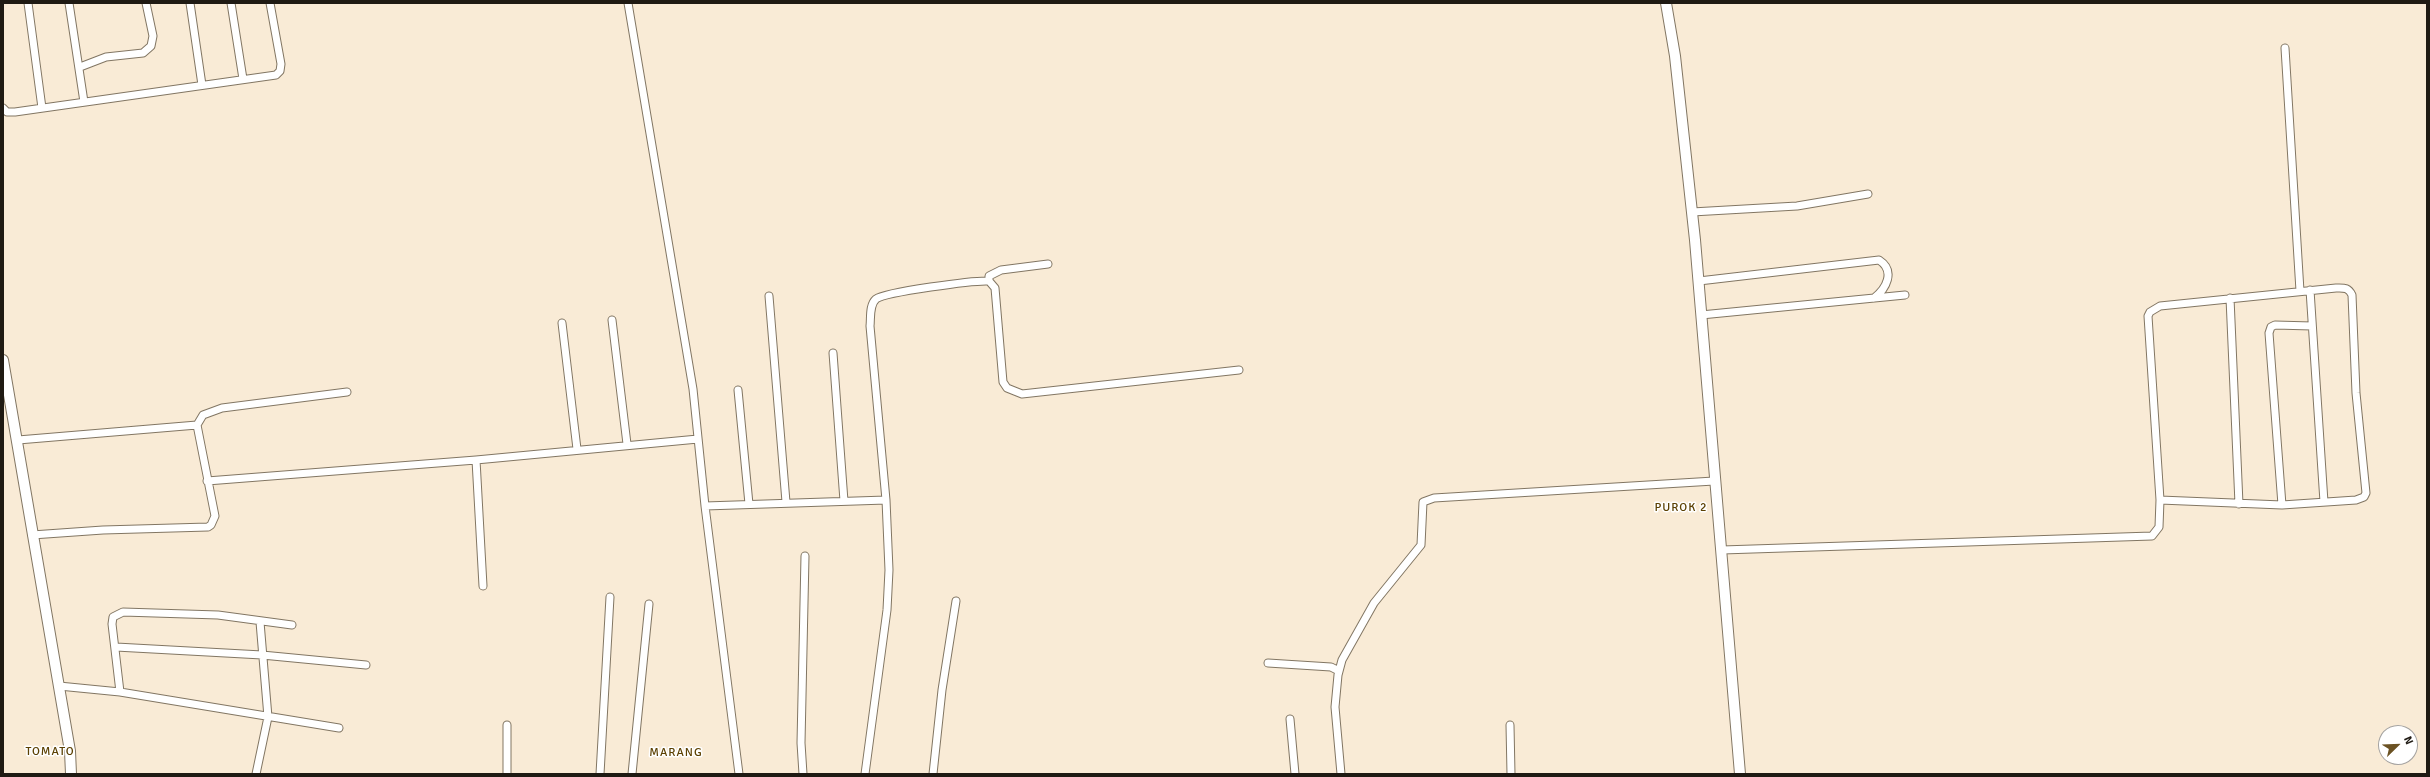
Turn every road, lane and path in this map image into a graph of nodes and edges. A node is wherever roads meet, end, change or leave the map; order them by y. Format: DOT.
graph roads {
  1 [pos="28,3"];
  2 [pos="70,3"];
  3 [pos="146,3"];
  4 [pos="190,3"];
  5 [pos="231,3"];
  6 [pos="270,3"];
  7 [pos="628,3"];
  8 [pos="1666,3"];
  9 [pos="2286,48"];
  10 [pos="80,67"];
  11 [pos="243,79"];
  12 [pos="202,85"];
  13 [pos="84,102"];
  14 [pos="3,108"];
  15 [pos="42,108"];
  16 [pos="1868,194"];
  17 [pos="1692,212"];
  18 [pos="1048,264"];
  19 [pos="988,281"];
  20 [pos="1699,281"];
  21 [pos="2310,290"];
  22 [pos="2300,291"];
  23 [pos="1905,295"];
  24 [pos="769,296"];
  25 [pos="1874,298"];
  26 [pos="2230,298"];
  27 [pos="1701,315"];
  28 [pos="612,320"];
  29 [pos="562,323"];
  30 [pos="2312,326"];
  31 [pos="833,353"];
  32 [pos="4,365"];
  33 [pos="1239,370"];
  34 [pos="738,390"];
  35 [pos="347,392"];
  36 [pos="197,425"];
  37 [pos="698,439"];
  38 [pos="18,440"];
  39 [pos="627,444"];
  40 [pos="577,449"];
  41 [pos="476,460"];
  42 [pos="207,481"];
  43 [pos="1714,481"];
  44 [pos="886,500"];
  45 [pos="2160,500"];
  46 [pos="844,501"];
  47 [pos="786,502"];
  48 [pos="2324,502"];
  49 [pos="749,504"];
  50 [pos="2239,504"];
  51 [pos="2282,504"];
  52 [pos="705,506"];
  53 [pos="32,535"];
  54 [pos="1722,550"];
  55 [pos="805,556"];
  56 [pos="483,586"];
  57 [pos="610,597"];
  58 [pos="956,601"];
  59 [pos="648,604"];
  60 [pos="260,622"];
  61 [pos="292,624"];
  62 [pos="116,647"];
  63 [pos="262,655"];
  64 [pos="1268,663"];
  65 [pos="366,665"];
  66 [pos="1339,671"];
  67 [pos="59,686"];
  68 [pos="120,692"];
  69 [pos="268,717"];
  70 [pos="1290,719"];
  71 [pos="507,725"];
  72 [pos="1510,725"];
  73 [pos="339,728"];
  74 [pos="71,774"];
  75 [pos="256,774"];
  76 [pos="507,774"];
  77 [pos="600,774"];
  78 [pos="632,774"];
  79 [pos="739,774"];
  80 [pos="803,774"];
  81 [pos="865,774"];
  82 [pos="933,774"];
  83 [pos="1295,774"];
  84 [pos="1341,774"];
  85 [pos="1511,774"];
  86 [pos="1740,774"];
  1 -- 15 [label="street"];
  2 -- 10 [label="street"];
  3 -- 10 [label="street"];
  4 -- 12 [label="street"];
  5 -- 11 [label="street"];
  6 -- 11 [label="street"];
  7 -- 37 [label="street"];
  8 -- 17 [label="street"];
  9 -- 22 [label="street"];
  10 -- 13 [label="street"];
  11 -- 12 [label="street"];
  12 -- 13 [label="street"];
  13 -- 15 [label="street"];
  14 -- 15 [label="street"];
  16 -- 17 [label="street"];
  17 -- 20 [label="street"];
  18 -- 19 [label="street"];
  19 -- 33 [label="street"];
  19 -- 44 [label="street"];
  20 -- 25 [label="street"];
  20 -- 27 [label="street"];
  21 -- 22 [label="street"];
  21 -- 30 [label="street"];
  21 -- 48 [label="street"];
  22 -- 26 [label="street"];
  23 -- 25 [label="street"];
  24 -- 47 [label="street"];
  25 -- 27 [label="street"];
  26 -- 45 [label="street"];
  26 -- 50 [label="street"];
  27 -- 43 [label="street"];
  28 -- 39 [label="street"];
  29 -- 40 [label="street"];
  30 -- 48 [label="street"];
  30 -- 51 [label="street"];
  31 -- 46 [label="street"];
  32 -- 38 [label="street"];
  34 -- 49 [label="street"];
  35 -- 36 [label="street"];
  36 -- 38 [label="street"];
  36 -- 42 [label="street"];
  37 -- 39 [label="street"];
  37 -- 52 [label="street"];
  38 -- 53 [label="street"];
  39 -- 40 [label="street"];
  40 -- 41 [label="street"];
  41 -- 42 [label="street"];
  41 -- 56 [label="street"];
  42 -- 53 [label="street"];
  43 -- 54 [label="street"];
  43 -- 66 [label="street"];
  44 -- 46 [label="street"];
  44 -- 81 [label="street"];
  45 -- 50 [label="street"];
  45 -- 54 [label="street"];
  46 -- 47 [label="street"];
  47 -- 49 [label="street"];
  48 -- 51 [label="street"];
  49 -- 52 [label="street"];
  50 -- 51 [label="street"];
  52 -- 79 [label="street"];
  53 -- 67 [label="street"];
  54 -- 86 [label="street"];
  55 -- 80 [label="street"];
  57 -- 77 [label="street"];
  58 -- 82 [label="street"];
  59 -- 78 [label="street"];
  60 -- 61 [label="street"];
  60 -- 62 [label="street"];
  60 -- 63 [label="street"];
  62 -- 63 [label="street"];
  62 -- 68 [label="street"];
  63 -- 65 [label="street"];
  63 -- 69 [label="street"];
  64 -- 66 [label="street"];
  66 -- 84 [label="street"];
  67 -- 68 [label="street"];
  67 -- 74 [label="street"];
  68 -- 69 [label="street"];
  69 -- 73 [label="street"];
  69 -- 75 [label="street"];
  70 -- 83 [label="street"];
  71 -- 76 [label="street"];
  72 -- 85 [label="street"];
}
